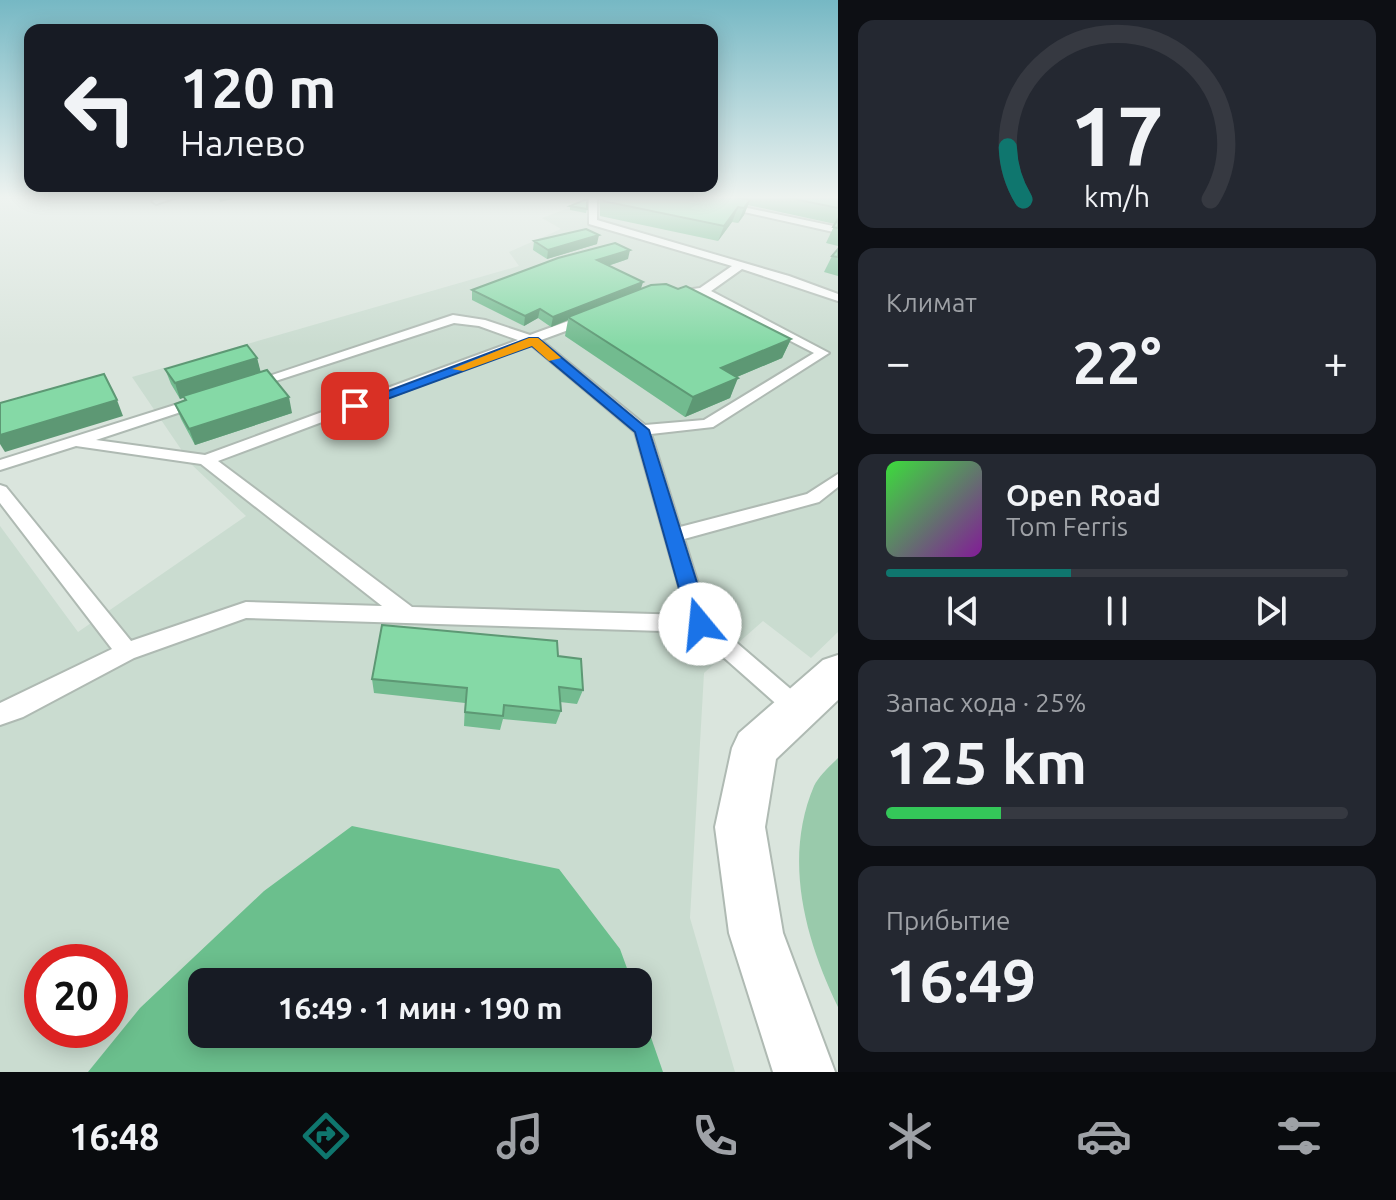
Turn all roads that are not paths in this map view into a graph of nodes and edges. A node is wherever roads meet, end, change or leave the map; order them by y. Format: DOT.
graph roads {
  1 [pos="673,246"];
  2 [pos="740,265"];
  3 [pos="703,291"];
  4 [pos="658,295"];
  5 [pos="838,298"];
  6 [pos="602,313"];
  7 [pos="534,341"];
  8 [pos="831,352"];
  9 [pos="241,388"];
  10 [pos="211,397"];
  11 [pos="642,430"];
  12 [pos="75,442"];
  13 [pos="206,460"];
  14 [pos="0,465"];
  15 [pos="838,479"];
  16 [pos="0,491"];
  17 [pos="673,535"];
  18 [pos="407,614"];
  19 [pos="700,624"];
  20 [pos="127,652"];
  21 [pos="838,673"];
  22 [pos="800,710"];
  23 [pos="0,714"];
  24 [pos="804,1072"];
  1 -- 2 [label="lane"];
  2 -- 3 [label="lane"];
  2 -- 5 [label="lane"];
  3 -- 4 [label="lane"];
  3 -- 8 [label="lane"];
  6 -- 7 [label="lane"];
  7 -- 9 [label="lane"];
  7 -- 11 [label="lane"];
  7 -- 13 [label="lane"];
  8 -- 11 [label="lane"];
  10 -- 12 [label="lane"];
  11 -- 17 [label="lane"];
  12 -- 13 [label="lane"];
  12 -- 14 [label="lane"];
  13 -- 18 [label="lane"];
  15 -- 17 [label="lane"];
  16 -- 20 [label="lane"];
  17 -- 19 [label="lane"];
  18 -- 19 [label="lane"];
  18 -- 20 [label="lane"];
  19 -- 22 [label="lane"];
  20 -- 23 [label="lane"];
  21 -- 22 [label="street"];
  22 -- 24 [label="street"];
}
